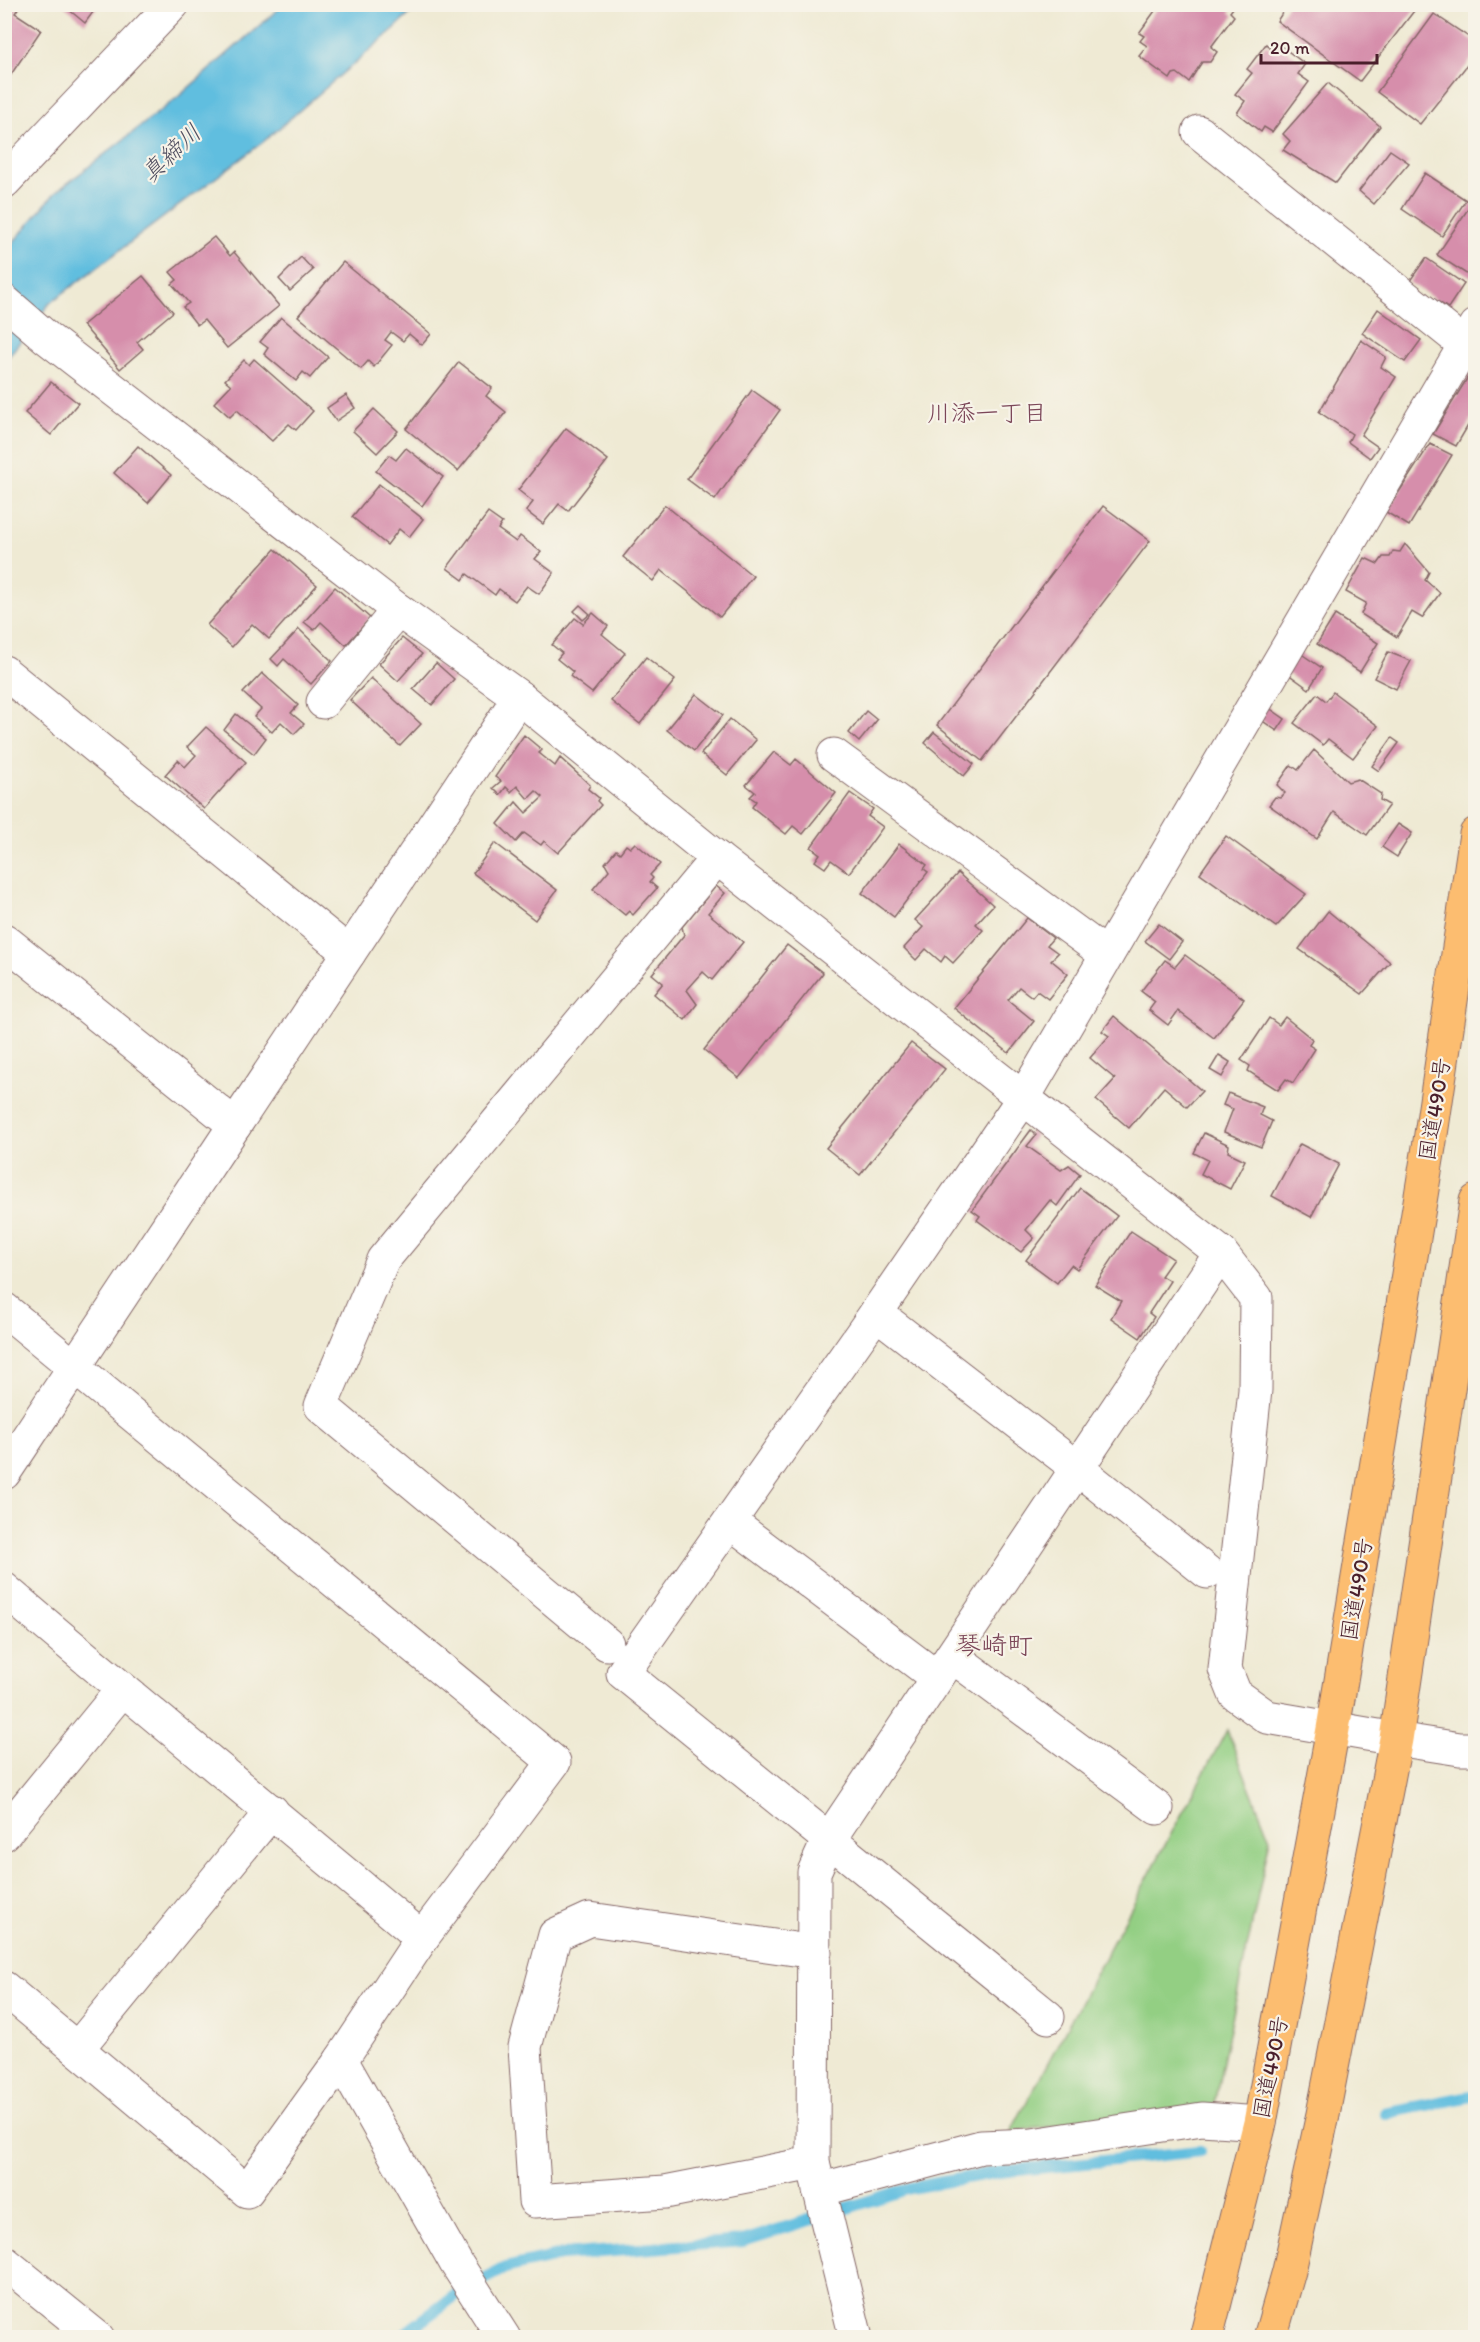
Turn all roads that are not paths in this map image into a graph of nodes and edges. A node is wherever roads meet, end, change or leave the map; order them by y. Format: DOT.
graph roads {
  1 [pos="173,4"];
  2 [pos="1199,132"];
  3 [pos="4,182"];
  4 [pos="4,301"];
  5 [pos="1470,335"];
  6 [pos="398,610"];
  7 [pos="4,672"];
  8 [pos="519,697"];
  9 [pos="323,702"];
  10 [pos="834,755"];
  11 [pos="1476,834"];
  12 [pos="717,858"];
  13 [pos="4,940"];
  14 [pos="349,952"];
  15 [pos="1107,955"];
  16 [pos="1024,1097"];
  17 [pos="235,1125"];
  18 [pos="1476,1201"];
  19 [pos="1221,1253"];
  20 [pos="4,1309"];
  21 [pos="876,1313"];
  22 [pos="75,1368"];
  23 [pos="1077,1468"];
  24 [pos="4,1473"];
  25 [pos="730,1522"];
  26 [pos="1206,1572"];
  27 [pos="4,1589"];
  28 [pos="606,1644"];
  29 [pos="944,1666"];
  30 [pos="122,1690"];
  31 [pos="1333,1729"];
  32 [pos="1396,1739"];
  33 [pos="1476,1749"];
  34 [pos="1157,1808"];
  35 [pos="272,1811"];
  36 [pos="4,1834"];
  37 [pos="828,1841"];
  38 [pos="422,1938"];
  39 [pos="815,1952"];
  40 [pos="4,1988"];
  41 [pos="1048,2017"];
  42 [pos="77,2049"];
  43 [pos="341,2060"];
  44 [pos="1260,2122"];
  45 [pos="816,2176"];
  46 [pos="4,2262"];
  47 [pos="98,2337"];
  48 [pos="504,2337"];
  49 [pos="856,2337"];
  50 [pos="1206,2337"];
  51 [pos="1270,2337"];
  1 -- 3 [label="street"];
  2 -- 5 [label="street"];
  4 -- 6 [label="street"];
  5 -- 15 [label="street"];
  6 -- 8 [label="street"];
  6 -- 9 [label="street"];
  7 -- 14 [label="street"];
  8 -- 12 [label="street"];
  8 -- 14 [label="street"];
  10 -- 15 [label="street"];
  11 -- 31 [label="highway, 国道490号"];
  12 -- 16 [label="street"];
  12 -- 28 [label="street"];
  13 -- 17 [label="street"];
  14 -- 17 [label="street"];
  15 -- 16 [label="street"];
  16 -- 19 [label="street"];
  16 -- 21 [label="street"];
  17 -- 22 [label="street"];
  18 -- 32 [label="highway"];
  19 -- 23 [label="street"];
  19 -- 31 [label="street"];
  20 -- 22 [label="street"];
  21 -- 23 [label="street"];
  21 -- 25 [label="street"];
  22 -- 24 [label="street"];
  22 -- 38 [label="street"];
  23 -- 26 [label="street"];
  23 -- 29 [label="street"];
  25 -- 29 [label="street"];
  25 -- 37 [label="street"];
  27 -- 30 [label="street"];
  29 -- 34 [label="street"];
  29 -- 37 [label="street"];
  30 -- 35 [label="street"];
  30 -- 36 [label="street"];
  31 -- 32 [label="street"];
  31 -- 44 [label="highway, 国道490号"];
  32 -- 33 [label="street"];
  32 -- 51 [label="highway"];
  35 -- 38 [label="street"];
  35 -- 42 [label="street"];
  37 -- 39 [label="street"];
  37 -- 41 [label="street"];
  38 -- 43 [label="street"];
  39 -- 45 [label="street"];
  39 -- 45 [label="street"];
  40 -- 42 [label="street"];
  42 -- 43 [label="street"];
  43 -- 48 [label="street"];
  44 -- 45 [label="street"];
  44 -- 50 [label="highway, 国道490号"];
  45 -- 49 [label="street"];
  46 -- 47 [label="street"];
}
